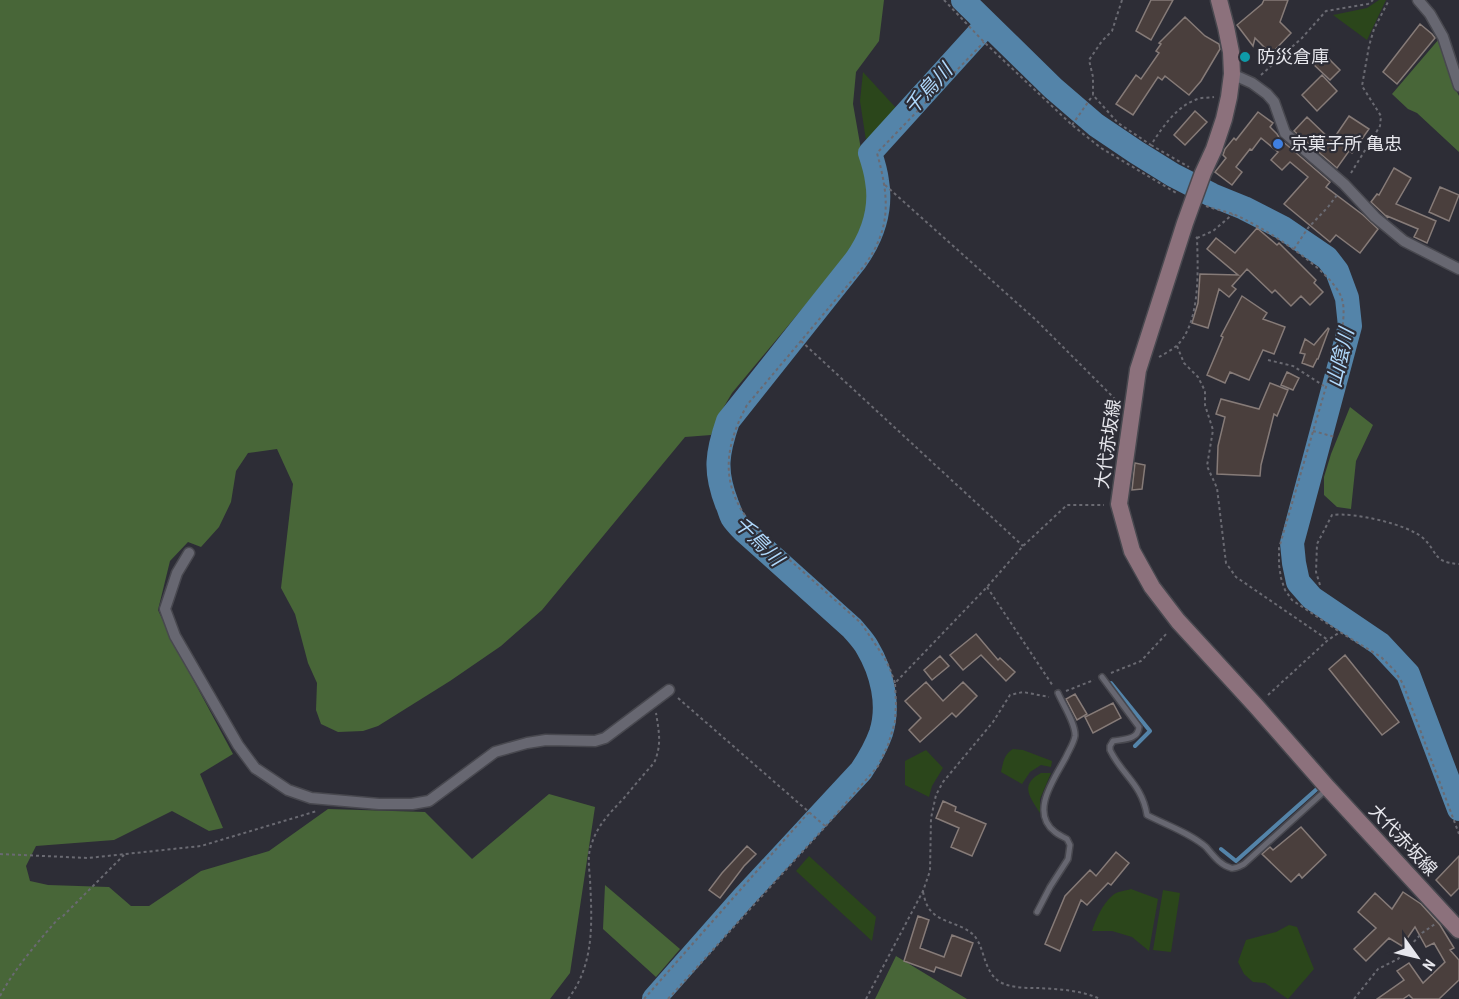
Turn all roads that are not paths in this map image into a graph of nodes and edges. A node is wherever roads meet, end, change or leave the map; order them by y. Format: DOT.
graph roads {
  1 [pos="1219,0"];
  2 [pos="1418,0"];
  3 [pos="1232,74"];
  4 [pos="1459,86"];
  5 [pos="1459,269"];
  6 [pos="189,553"];
  7 [pos="1102,677"];
  8 [pos="669,690"];
  9 [pos="1058,693"];
  10 [pos="1328,788"];
  11 [pos="1037,912"];
  12 [pos="1459,930"];
  1 -- 3 [label="main road, 大代赤坂線"];
  2 -- 4 [label="street"];
  3 -- 5 [label="street"];
  3 -- 10 [label="main road, 大代赤坂線"];
  6 -- 8 [label="street"];
  7 -- 10 [label="lane"];
  9 -- 11 [label="lane"];
  10 -- 12 [label="main road, 大代赤坂線"];
}
